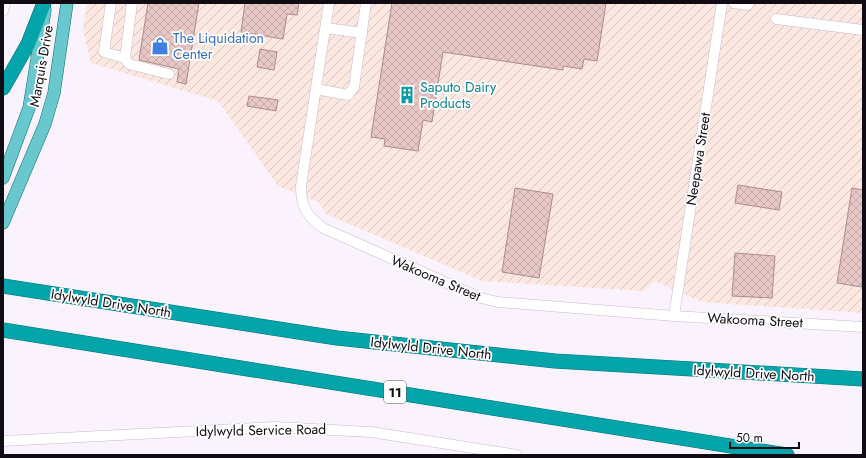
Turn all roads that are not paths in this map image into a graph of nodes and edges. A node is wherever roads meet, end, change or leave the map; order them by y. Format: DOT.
graph roads {
  1 [pos="4,3"];
  2 [pos="45,3"];
  3 [pos="68,3"];
  4 [pos="111,3"];
  5 [pos="132,3"];
  6 [pos="329,3"];
  7 [pos="366,3"];
  8 [pos="722,3"];
  9 [pos="734,3"];
  10 [pos="748,3"];
  11 [pos="3,11"];
  12 [pos="776,19"];
  13 [pos="326,28"];
  14 [pos="863,30"];
  15 [pos="362,33"];
  16 [pos="125,58"];
  17 [pos="169,74"];
  18 [pos="3,88"];
  19 [pos="316,89"];
  20 [pos="3,178"];
  21 [pos="3,223"];
  22 [pos="3,286"];
  23 [pos="674,316"];
  24 [pos="863,327"];
  25 [pos="3,330"];
  26 [pos="863,379"];
  27 [pos="3,441"];
  28 [pos="517,455"];
  29 [pos="787,455"];
  1 -- 11 [label="street"];
  2 -- 18 [label="highway"];
  2 -- 20 [label="main road, Marquis Drive"];
  3 -- 21 [label="main road, Marquis Drive"];
  4 -- 16 [label="street"];
  5 -- 16 [label="street"];
  6 -- 13 [label="street, Wakooma Street"];
  7 -- 15 [label="street"];
  8 -- 23 [label="street, Neepawa Street"];
  9 -- 10 [label="street"];
  12 -- 14 [label="street"];
  13 -- 15 [label="street"];
  13 -- 19 [label="street, Wakooma Street"];
  15 -- 19 [label="street"];
  16 -- 17 [label="street"];
  19 -- 23 [label="street, Wakooma Street"];
  22 -- 26 [label="highway, Idylwyld Drive North"];
  23 -- 24 [label="street, Wakooma Street"];
  25 -- 29 [label="highway, 11"];
  27 -- 28 [label="street, Idylwyld Service Road"];
}
